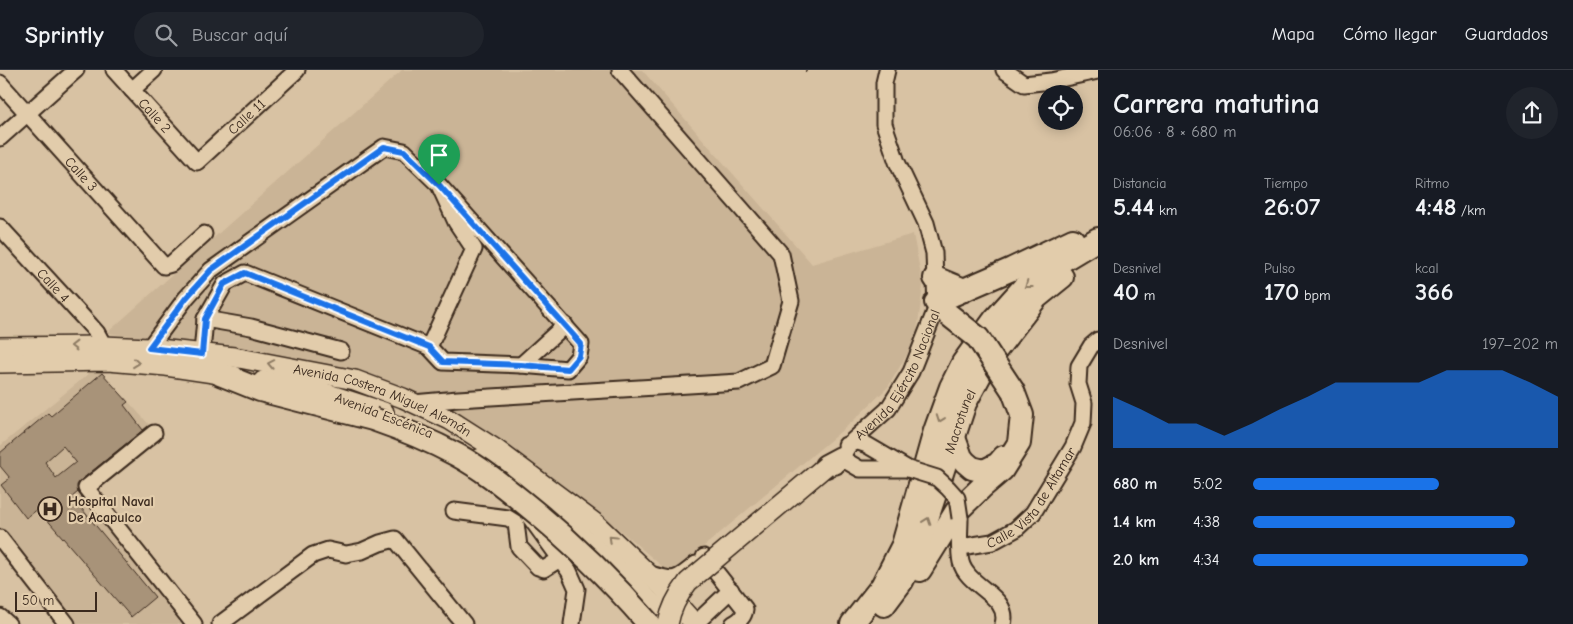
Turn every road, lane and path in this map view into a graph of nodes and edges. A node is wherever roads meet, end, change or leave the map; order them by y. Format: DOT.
graph roads {
  1 [pos="76,70"];
  2 [pos="114,70"];
  3 [pos="154,70"];
  4 [pos="297,70"];
  5 [pos="620,70"];
  6 [pos="887,70"];
  7 [pos="1004,70"];
  8 [pos="1098,71"];
  9 [pos="0,83"];
  10 [pos="132,90"];
  11 [pos="28,114"];
  12 [pos="0,138"];
  13 [pos="197,162"];
  14 [pos="439,185"];
  15 [pos="0,227"];
  16 [pos="1098,232"];
  17 [pos="204,234"];
  18 [pos="1098,239"];
  19 [pos="1098,251"];
  20 [pos="935,278"];
  21 [pos="964,290"];
  22 [pos="940,313"];
  23 [pos="205,319"];
  24 [pos="564,325"];
  25 [pos="1098,340"];
  26 [pos="104,346"];
  27 [pos="0,347"];
  28 [pos="429,347"];
  29 [pos="149,348"];
  30 [pos="341,351"];
  31 [pos="202,354"];
  32 [pos="0,363"];
  33 [pos="521,365"];
  34 [pos="220,374"];
  35 [pos="1010,394"];
  36 [pos="413,403"];
  37 [pos="154,433"];
  38 [pos="954,435"];
  39 [pos="483,459"];
  40 [pos="844,459"];
  41 [pos="908,469"];
  42 [pos="454,511"];
  43 [pos="0,538"];
  44 [pos="961,547"];
  45 [pos="923,554"];
  46 [pos="560,559"];
  47 [pos="709,562"];
  48 [pos="647,573"];
  49 [pos="731,590"];
  50 [pos="903,590"];
  51 [pos="0,618"];
  52 [pos="683,622"];
  53 [pos="8,624"];
  54 [pos="67,624"];
  55 [pos="194,624"];
  56 [pos="220,624"];
  57 [pos="464,624"];
  58 [pos="572,624"];
  59 [pos="649,624"];
  60 [pos="733,624"];
  61 [pos="852,624"];
  62 [pos="870,624"];
  63 [pos="883,624"];
  64 [pos="1003,624"];
  1 -- 11 [label="street"];
  2 -- 10 [label="street, Calle 2"];
  3 -- 10 [label="street"];
  4 -- 13 [label="street, Calle 11"];
  5 -- 36 [label="street"];
  6 -- 20 [label="street, Avenida Ejército Nacional"];
  7 -- 8 [label="street"];
  9 -- 11 [label="street, Calle 3"];
  10 -- 13 [label="street, Calle 2"];
  11 -- 12 [label="street"];
  11 -- 17 [label="street, Calle 3"];
  14 -- 24 [label="street"];
  14 -- 28 [label="street"];
  14 -- 29 [label="street"];
  15 -- 26 [label="street, Calle 4"];
  16 -- 21 [label="highway"];
  18 -- 61 [label="highway, one-way"];
  19 -- 38 [label="highway, Macrotunel"];
  20 -- 21 [label="highway"];
  20 -- 22 [label="street, Avenida Ejército Nacional"];
  21 -- 22 [label="highway"];
  22 -- 35 [label="highway, bridge"];
  22 -- 40 [label="street, Avenida Ejército Nacional"];
  23 -- 28 [label="street"];
  23 -- 30 [label="street"];
  23 -- 31 [label="street"];
  24 -- 33 [label="street"];
  24 -- 33 [label="street"];
  25 -- 44 [label="street, Calle Vista de Altamar"];
  26 -- 27 [label="main road, Avenida Costera Miguel Alemán, one-way"];
  26 -- 29 [label="main road, Avenida Costera Miguel Alemán"];
  28 -- 33 [label="street"];
  29 -- 31 [label="main road, Avenida Costera Miguel Alemán"];
  36 -- 31 [label="main road, Avenida Costera Miguel Alemán, one-way"];
  32 -- 34 [label="main road, Avenida Escénica, one-way"];
  34 -- 39 [label="main road, Avenida Escénica"];
  34 -- 59 [label="highway, bridge"];
  35 -- 38 [label="highway"];
  35 -- 45 [label="highway"];
  48 -- 36 [label="main road, Avenida Costera Miguel Alemán, one-way"];
  37 -- 55 [label="street"];
  45 -- 38 [label="highway, Macrotunel, one-way"];
  39 -- 46 [label="street"];
  39 -- 52 [label="main road, Avenida Escénica"];
  40 -- 41 [label="street"];
  40 -- 41 [label="street"];
  40 -- 47 [label="street, Avenida Ejército Nacional"];
  40 -- 52 [label="main road, bridge"];
  41 -- 44 [label="street, bridge"];
  42 -- 46 [label="street"];
  43 -- 54 [label="street"];
  44 -- 64 [label="street"];
  45 -- 50 [label="highway, Macrotunel"];
  46 -- 58 [label="street"];
  47 -- 48 [label="street, Avenida Ejército Nacional"];
  47 -- 49 [label="street"];
  47 -- 52 [label="street, Avenida Ejército Nacional"];
  48 -- 52 [label="main road, Avenida Costera Miguel Alemán"];
  49 -- 52 [label="street"];
  49 -- 60 [label="street"];
  50 -- 62 [label="highway, Macrotunel"];
  50 -- 63 [label="highway"];
  51 -- 53 [label="street"];
  56 -- 57 [label="street"];
}
